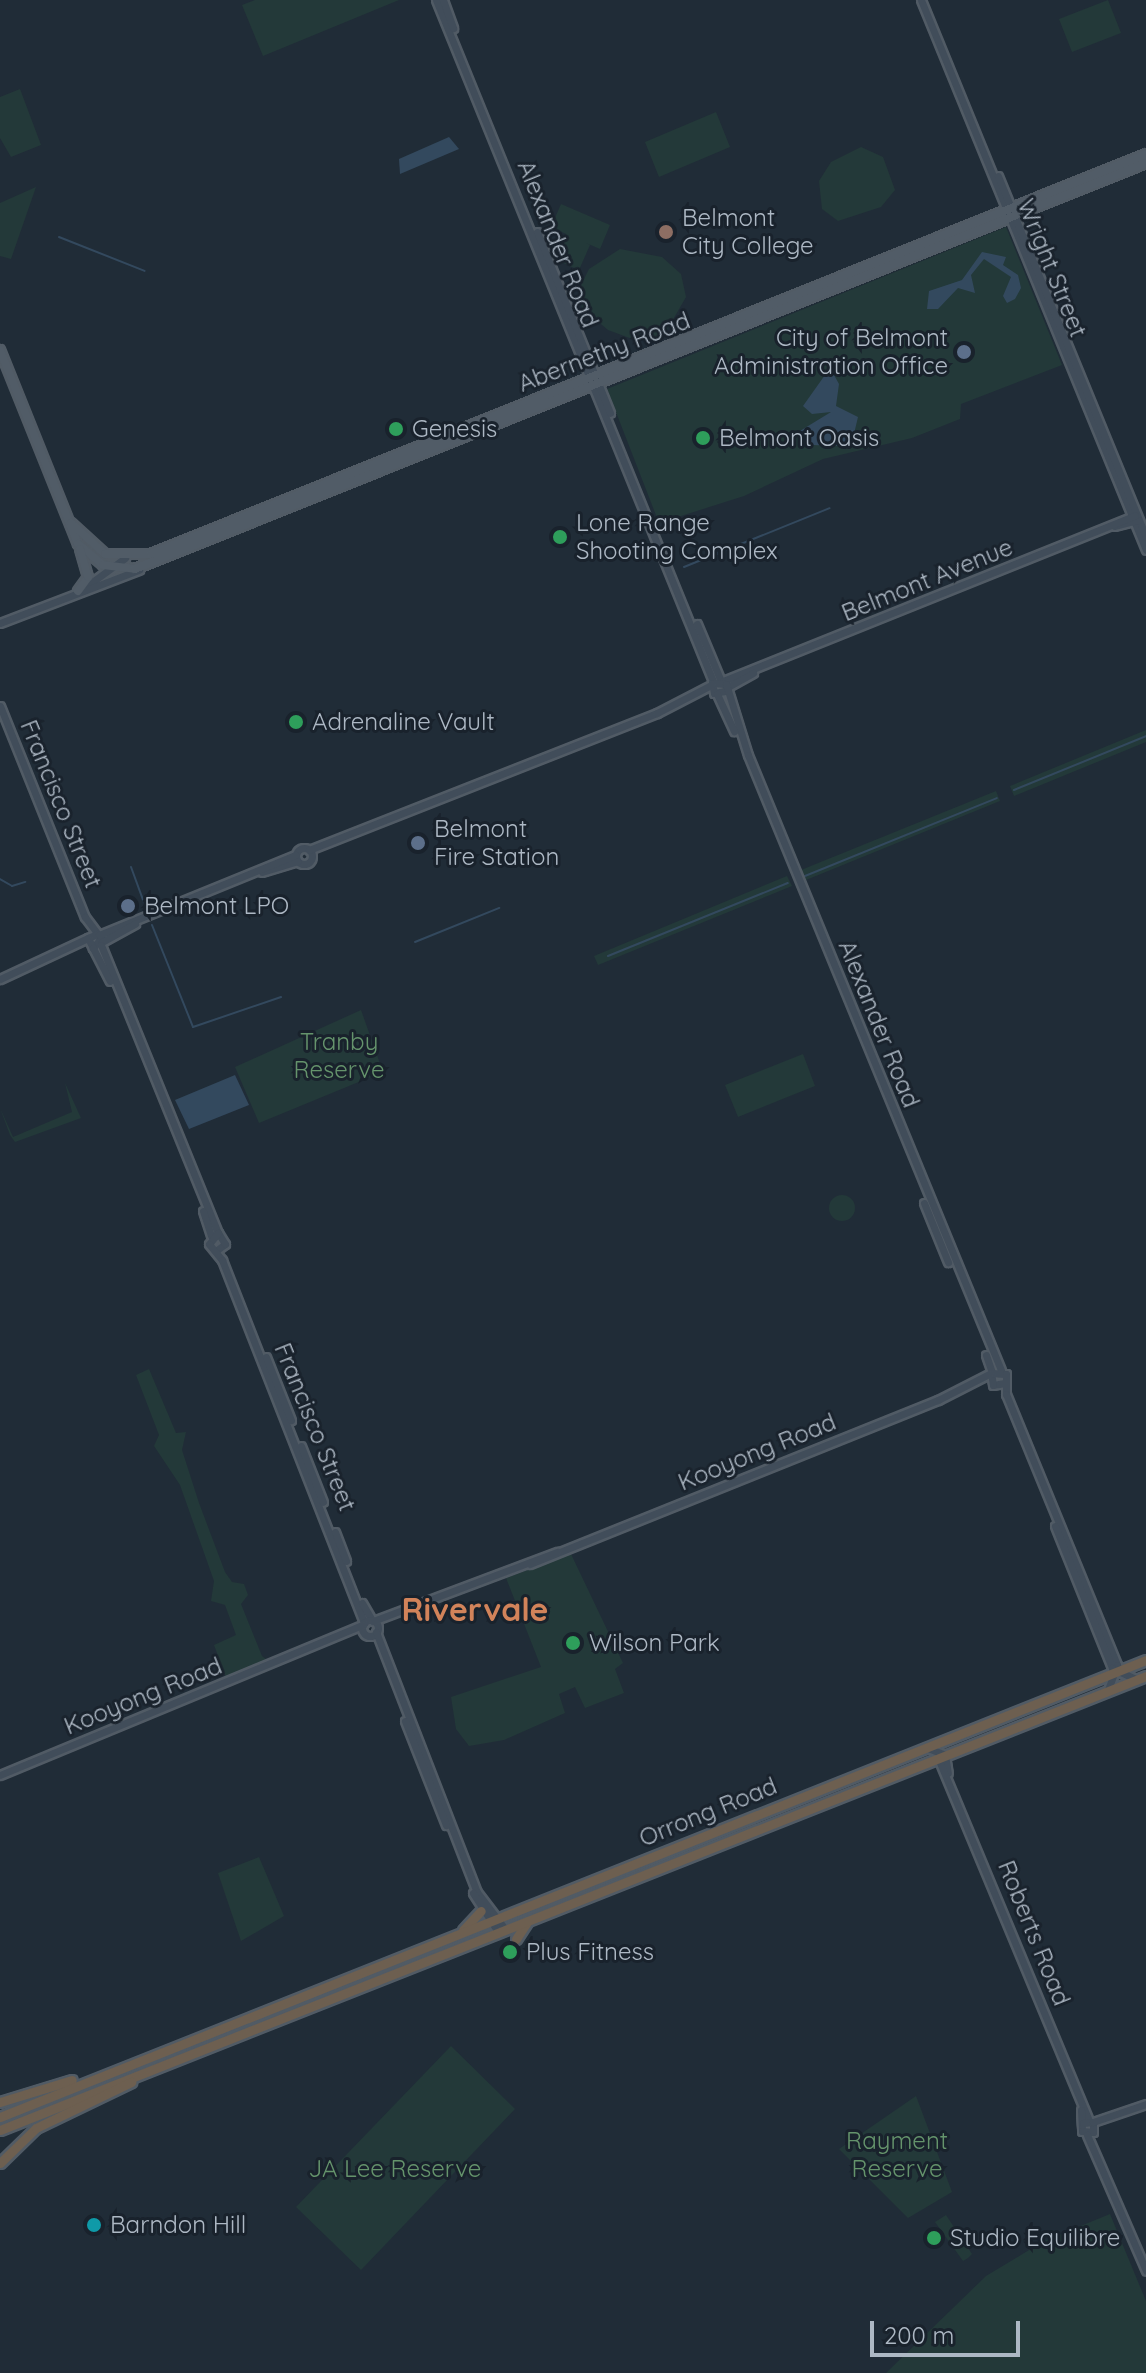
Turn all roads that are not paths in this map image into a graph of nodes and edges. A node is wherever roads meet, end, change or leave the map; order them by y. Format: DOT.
graph roads {
  1 [pos="436,0"];
  2 [pos="443,0"];
  3 [pos="923,0"];
  4 [pos="1146,154"];
  5 [pos="1146,163"];
  6 [pos="1012,213"];
  7 [pos="0,350"];
  8 [pos="595,380"];
  9 [pos="1136,518"];
  10 [pos="70,522"];
  11 [pos="1146,537"];
  12 [pos="78,544"];
  13 [pos="1146,550"];
  14 [pos="125,558"];
  15 [pos="108,566"];
  16 [pos="145,567"];
  17 [pos="80,590"];
  18 [pos="0,623"];
  19 [pos="719,686"];
  20 [pos="0,706"];
  21 [pos="311,853"];
  22 [pos="296,858"];
  23 [pos="95,940"];
  24 [pos="0,979"];
  25 [pos="215,1234"];
  26 [pos="220,1248"];
  27 [pos="994,1371"];
  28 [pos="998,1384"];
  29 [pos="971,1387"];
  30 [pos="497,1576"];
  31 [pos="368,1622"];
  32 [pos="372,1632"];
  33 [pos="345,1637"];
  34 [pos="1146,1660"];
  35 [pos="1116,1672"];
  36 [pos="1142,1677"];
  37 [pos="1108,1690"];
  38 [pos="922,1749"];
  39 [pos="942,1757"];
  40 [pos="0,1775"];
  41 [pos="481,1911"];
  42 [pos="529,1920"];
  43 [pos="493,1922"];
  44 [pos="501,1931"];
  45 [pos="458,1935"];
  46 [pos="516,1939"];
  47 [pos="144,2056"];
  48 [pos="162,2064"];
  49 [pos="0,2102"];
  50 [pos="1146,2104"];
  51 [pos="0,2117"];
  52 [pos="1090,2126"];
  53 [pos="0,2130"];
  54 [pos="0,2163"];
  55 [pos="1146,2271"];
  1 -- 8 [label="main road, Alexander Road"];
  2 -- 8 [label="main road, Alexander Road"];
  3 -- 6 [label="main road, Wright Street"];
  4 -- 6 [label="main road, Abernethy Road"];
  5 -- 6 [label="main road, Abernethy Road"];
  6 -- 8 [label="main road, Abernethy Road"];
  6 -- 9 [label="main road, Wright Street"];
  7 -- 10 [label="main road"];
  8 -- 14 [label="main road, Abernethy Road"];
  8 -- 16 [label="main road, Abernethy Road"];
  8 -- 19 [label="main road, Alexander Road"];
  9 -- 11 [label="main road, Wright Street"];
  9 -- 13 [label="main road, Wright Street"];
  9 -- 19 [label="main road, Belmont Avenue"];
  10 -- 12 [label="main road"];
  10 -- 14 [label="main road"];
  12 -- 15 [label="main road"];
  12 -- 17 [label="main road"];
  14 -- 15 [label="main road, Abernethy Road"];
  15 -- 16 [label="main road"];
  15 -- 17 [label="main road, Abernethy Road"];
  16 -- 17 [label="main road, Abernethy Road"];
  17 -- 18 [label="main road, Abernethy Road"];
  19 -- 21 [label="main road, Belmont Avenue"];
  19 -- 27 [label="main road, Alexander Road"];
  20 -- 23 [label="main road, Francisco Street"];
  21 -- 22 [label="main road"];
  21 -- 22 [label="main road"];
  22 -- 23 [label="main road"];
  23 -- 24 [label="main road"];
  23 -- 25 [label="main road, Francisco Street"];
  25 -- 26 [label="main road"];
  25 -- 26 [label="main road"];
  26 -- 31 [label="main road, Francisco Street"];
  27 -- 28 [label="main road, Alexander Road"];
  27 -- 28 [label="main road"];
  27 -- 29 [label="main road, Kooyong Road"];
  28 -- 29 [label="main road, Kooyong Road"];
  28 -- 35 [label="main road"];
  29 -- 30 [label="main road, Kooyong Road"];
  30 -- 31 [label="main road, Kooyong Road"];
  30 -- 32 [label="main road, Kooyong Road"];
  31 -- 32 [label="main road"];
  31 -- 32 [label="main road"];
  31 -- 33 [label="main road, Kooyong Road"];
  32 -- 33 [label="main road, Kooyong Road"];
  32 -- 41 [label="main road"];
  32 -- 43 [label="main road"];
  33 -- 40 [label="main road, Kooyong Road"];
  34 -- 35 [label="highway, Orrong Road"];
  35 -- 36 [label="main road"];
  35 -- 37 [label="main road"];
  35 -- 38 [label="highway, Orrong Road"];
  36 -- 37 [label="highway, Orrong Road"];
  37 -- 39 [label="highway, Orrong Road"];
  38 -- 39 [label="main road"];
  38 -- 43 [label="highway, Orrong Road"];
  39 -- 42 [label="highway, Orrong Road"];
  39 -- 52 [label="main road, Roberts Road"];
  41 -- 43 [label="main road"];
  41 -- 45 [label="highway"];
  42 -- 44 [label="highway, Orrong Road"];
  42 -- 46 [label="highway"];
  43 -- 44 [label="main road"];
  43 -- 45 [label="highway, Orrong Road"];
  44 -- 48 [label="highway, Orrong Road"];
  45 -- 47 [label="highway, Orrong Road"];
  47 -- 49 [label="highway"];
  47 -- 51 [label="highway"];
  48 -- 53 [label="highway"];
  48 -- 54 [label="highway"];
  50 -- 52 [label="main road"];
  52 -- 55 [label="main road, Roberts Road"];
}
